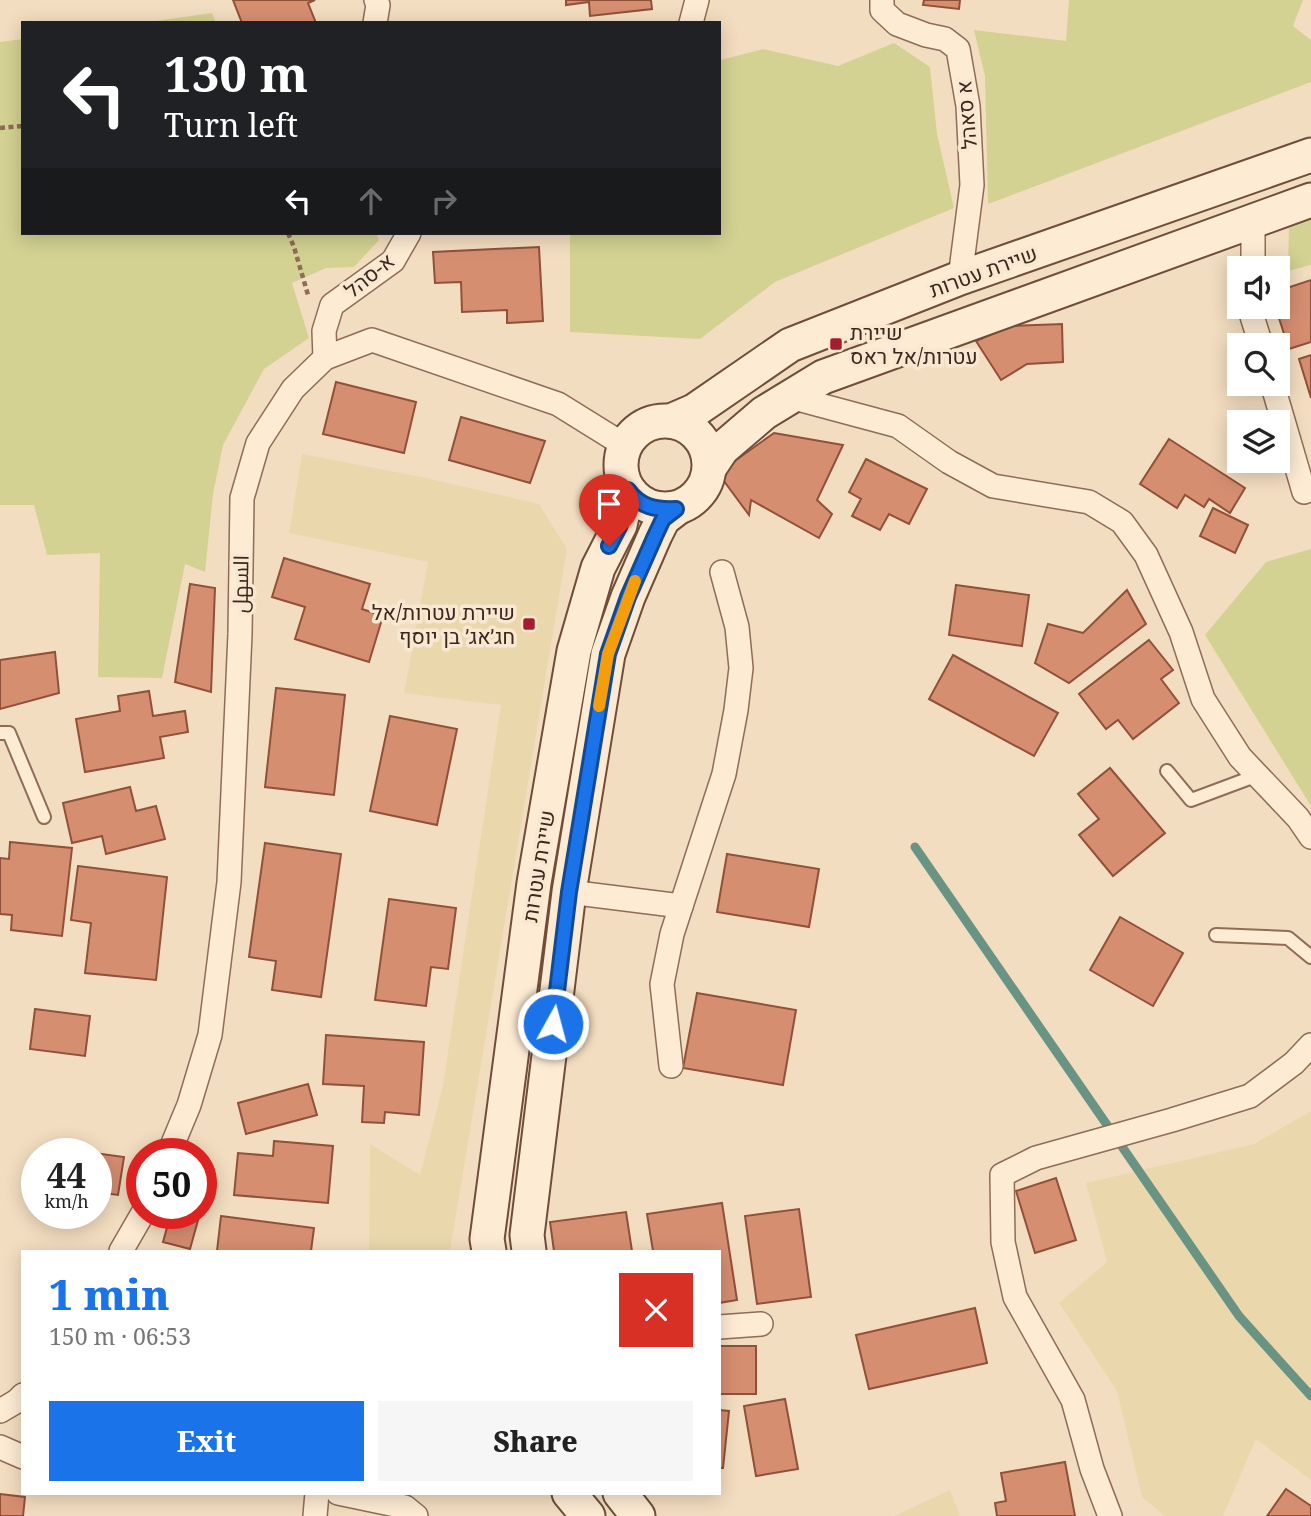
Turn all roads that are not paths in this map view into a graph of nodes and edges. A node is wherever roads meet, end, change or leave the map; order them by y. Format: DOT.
graph roads {
  1 [pos="697,0"];
  2 [pos="882,0"];
  3 [pos="692,21"];
  4 [pos="1311,155"];
  5 [pos="1311,200"];
  6 [pos="1253,222"];
  7 [pos="408,235"];
  8 [pos="1253,256"];
  9 [pos="960,278"];
  10 [pos="325,358"];
  11 [pos="1276,396"];
  12 [pos="790,397"];
  13 [pos="671,421"];
  14 [pos="624,445"];
  15 [pos="710,467"];
  16 [pos="628,490"];
  17 [pos="1304,492"];
  18 [pos="676,509"];
  19 [pos="722,572"];
  20 [pos="0,733"];
  21 [pos="1167,771"];
  22 [pos="1258,775"];
  23 [pos="44,817"];
  24 [pos="1311,837"];
  25 [pos="569,892"];
  26 [pos="681,906"];
  27 [pos="1216,935"];
  28 [pos="1311,957"];
  29 [pos="1311,1045"];
  30 [pos="671,1066"];
  31 [pos="175,1138"];
  32 [pos="134,1229"];
  33 [pos="122,1250"];
  34 [pos="489,1250"];
  35 [pos="529,1250"];
  36 [pos="761,1324"];
  37 [pos="721,1328"];
  38 [pos="21,1397"];
  39 [pos="0,1411"];
  40 [pos="0,1447"];
  41 [pos="21,1456"];
  42 [pos="317,1495"];
  43 [pos="348,1495"];
  44 [pos="571,1495"];
  45 [pos="622,1495"];
  46 [pos="315,1516"];
  47 [pos="416,1516"];
  48 [pos="588,1516"];
  49 [pos="638,1516"];
  50 [pos="1110,1516"];
  1 -- 3 [label="street"];
  2 -- 9 [label="street, א סאהל"];
  4 -- 9 [label="main road, שיירת עטרות"];
  5 -- 6 [label="main road"];
  6 -- 8 [label="street"];
  6 -- 12 [label="main road"];
  7 -- 10 [label="street, א-סהל"];
  9 -- 13 [label="main road, שיירת עטרות"];
  10 -- 14 [label="street, السهل"];
  10 -- 31 [label="street, السهل"];
  11 -- 17 [label="street"];
  12 -- 15 [label="main road"];
  12 -- 22 [label="street"];
  13 -- 14 [label="main road"];
  13 -- 15 [label="main road"];
  14 -- 16 [label="main road"];
  15 -- 18 [label="main road"];
  16 -- 18 [label="main road"];
  16 -- 34 [label="main road, שיירת עטרות"];
  18 -- 25 [label="main road, שיירת עטרות"];
  19 -- 26 [label="street"];
  20 -- 23 [label="lane"];
  21 -- 22 [label="lane"];
  22 -- 24 [label="street"];
  25 -- 26 [label="street"];
  25 -- 35 [label="main road, שיירת עטרות"];
  26 -- 30 [label="street"];
  27 -- 28 [label="lane"];
  29 -- 50 [label="street"];
  32 -- 33 [label="street"];
  36 -- 37 [label="street"];
  38 -- 39 [label="street"];
  40 -- 41 [label="street"];
  42 -- 46 [label="street"];
  43 -- 47 [label="street"];
  44 -- 48 [label="main road"];
  45 -- 49 [label="main road"];
}
